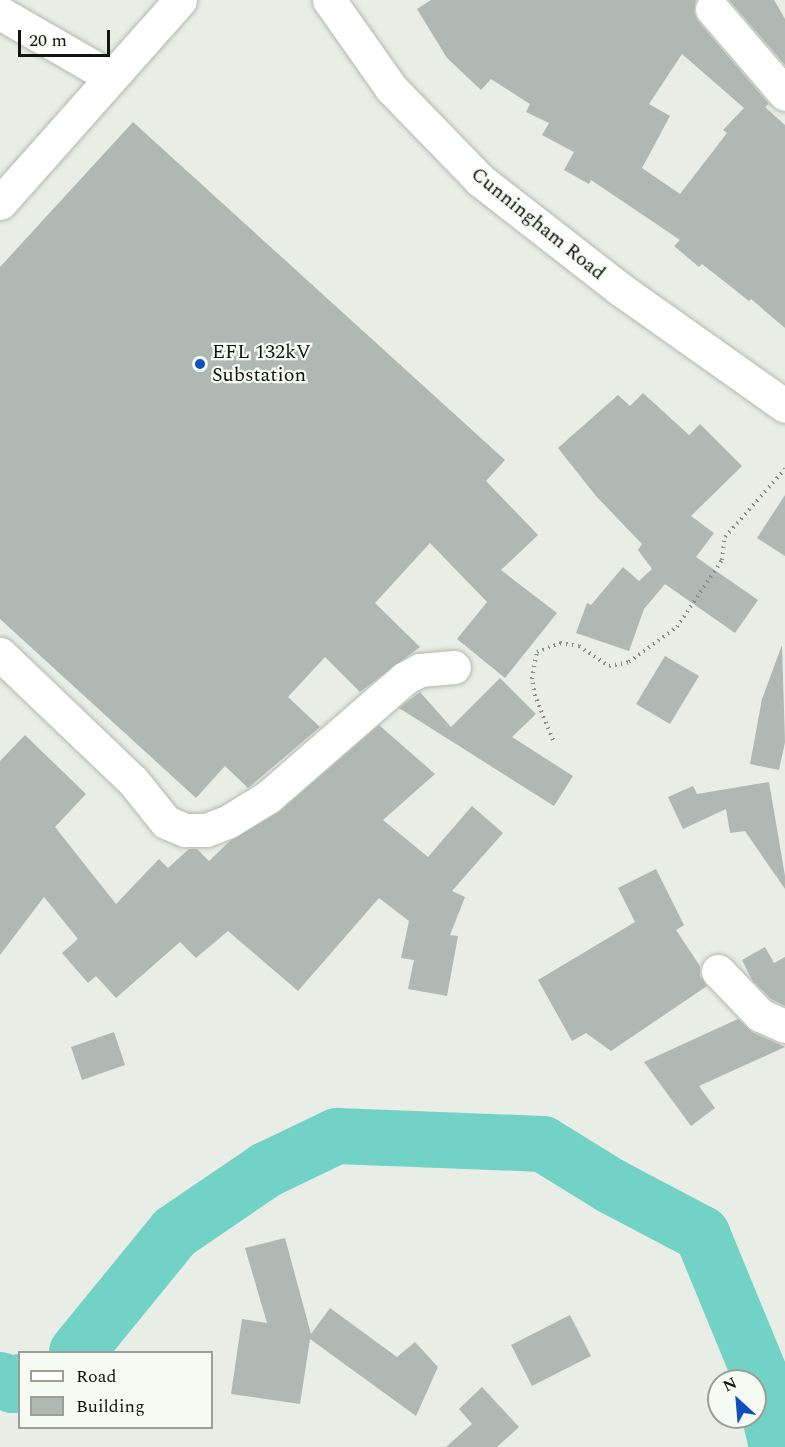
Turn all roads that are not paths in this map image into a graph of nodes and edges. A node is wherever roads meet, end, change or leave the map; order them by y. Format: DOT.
graph roads {
  1 [pos="180,0"];
  2 [pos="329,0"];
  3 [pos="712,9"];
  4 [pos="0,13"];
  5 [pos="111,77"];
  6 [pos="785,94"];
  7 [pos="0,203"];
  8 [pos="785,406"];
  9 [pos="0,654"];
  10 [pos="454,667"];
  11 [pos="718,971"];
  12 [pos="785,1026"];
  1 -- 5 [label="street"];
  2 -- 8 [label="street, Cunningham Road"];
  3 -- 6 [label="street"];
  4 -- 5 [label="street"];
  5 -- 7 [label="street"];
  9 -- 10 [label="street"];
  11 -- 12 [label="street"];
}
